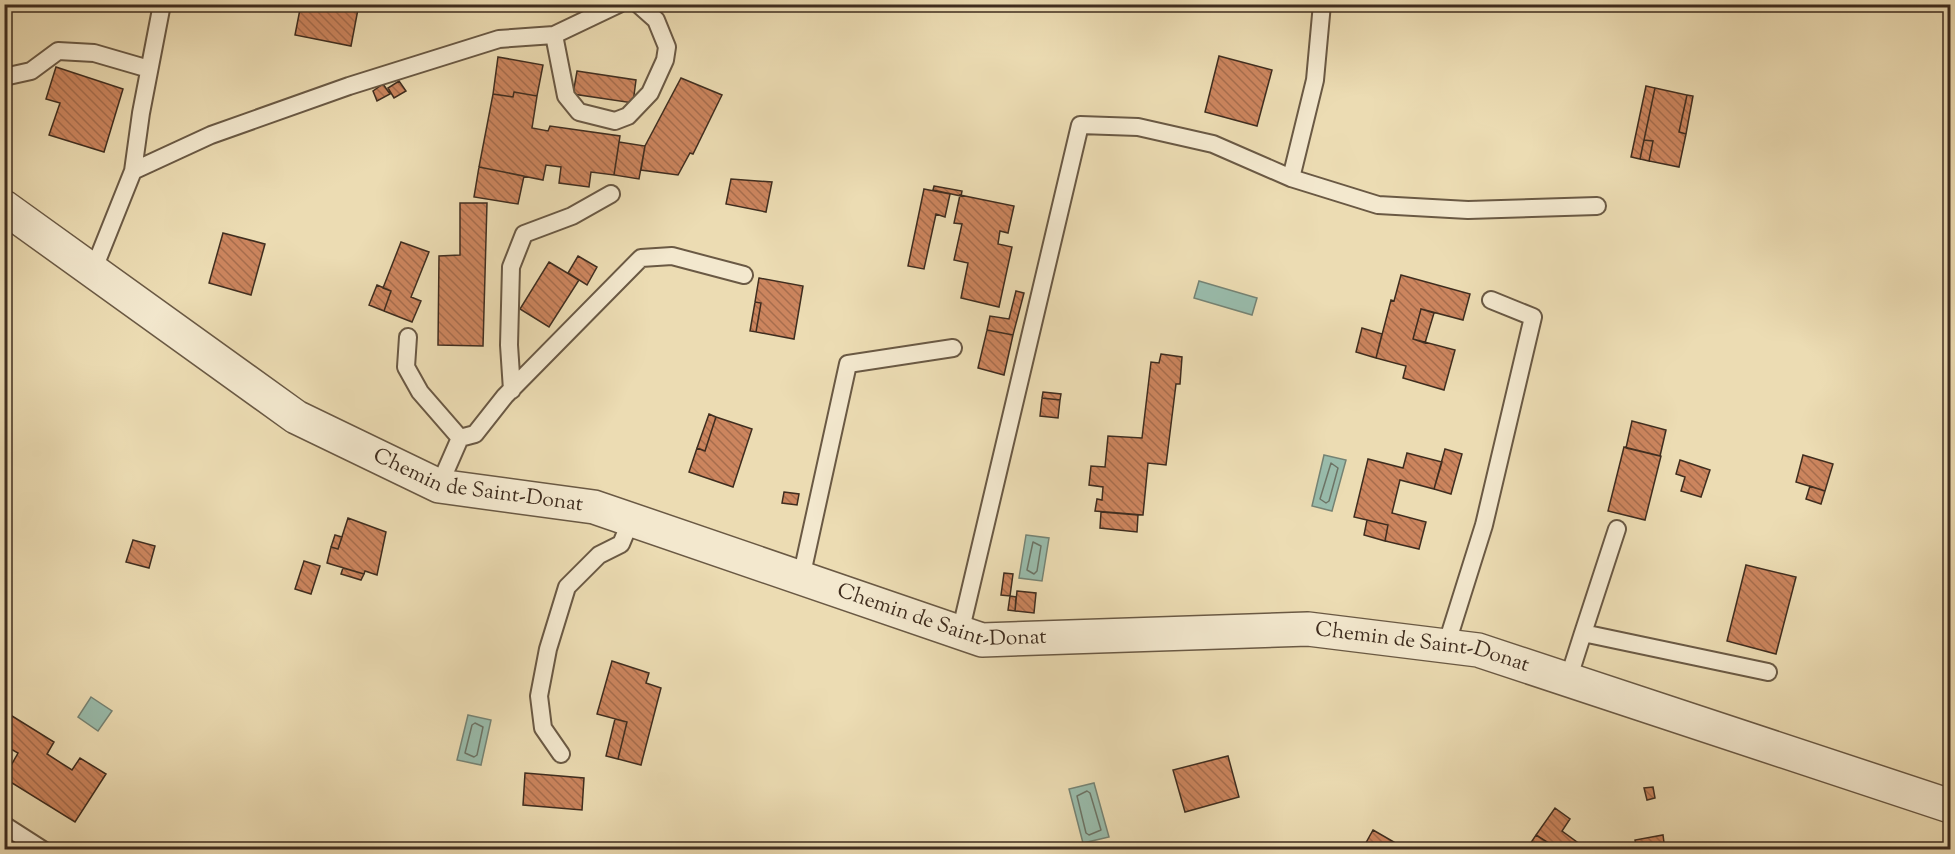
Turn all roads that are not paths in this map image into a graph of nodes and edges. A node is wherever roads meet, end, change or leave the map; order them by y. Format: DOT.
graph roads {
  1 [pos="162,4"];
  2 [pos="619,4"];
  3 [pos="638,4"];
  4 [pos="1322,4"];
  5 [pos="554,35"];
  6 [pos="148,69"];
  7 [pos="4,77"];
  8 [pos="133,171"];
  9 [pos="1292,178"];
  10 [pos="611,194"];
  11 [pos="1597,206"];
  12 [pos="4,207"];
  13 [pos="93,271"];
  14 [pos="744,275"];
  15 [pos="1491,300"];
  16 [pos="408,338"];
  17 [pos="953,348"];
  18 [pos="512,390"];
  19 [pos="460,438"];
  20 [pos="440,486"];
  21 [pos="630,520"];
  22 [pos="1617,529"];
  23 [pos="801,578"];
  24 [pos="960,633"];
  25 [pos="1583,633"];
  26 [pos="1446,646"];
  27 [pos="1768,672"];
  28 [pos="1568,680"];
  29 [pos="561,754"];
  30 [pos="1950,806"];
  31 [pos="4,825"];
  32 [pos="42,849"];
  1 -- 6 [label="lane"];
  2 -- 5 [label="lane"];
  3 -- 5 [label="lane"];
  4 -- 9 [label="lane"];
  5 -- 8 [label="lane"];
  6 -- 7 [label="lane"];
  6 -- 8 [label="lane"];
  8 -- 13 [label="lane"];
  9 -- 11 [label="lane"];
  9 -- 24 [label="lane"];
  10 -- 18 [label="lane"];
  12 -- 13 [label="street, Chemin de Saint-Donat"];
  13 -- 20 [label="street, Chemin de Saint-Donat"];
  14 -- 18 [label="lane"];
  15 -- 26 [label="lane"];
  16 -- 19 [label="lane"];
  17 -- 23 [label="lane"];
  18 -- 19 [label="lane"];
  19 -- 20 [label="lane"];
  20 -- 21 [label="street, Chemin de Saint-Donat"];
  21 -- 23 [label="street, Chemin de Saint-Donat"];
  21 -- 29 [label="lane"];
  22 -- 25 [label="lane"];
  23 -- 24 [label="street, Chemin de Saint-Donat"];
  24 -- 26 [label="street, Chemin de Saint-Donat"];
  25 -- 27 [label="lane"];
  25 -- 28 [label="lane"];
  26 -- 28 [label="street, Chemin de Saint-Donat"];
  28 -- 30 [label="street, Chemin de Saint-Donat"];
  31 -- 32 [label="lane"];
}
